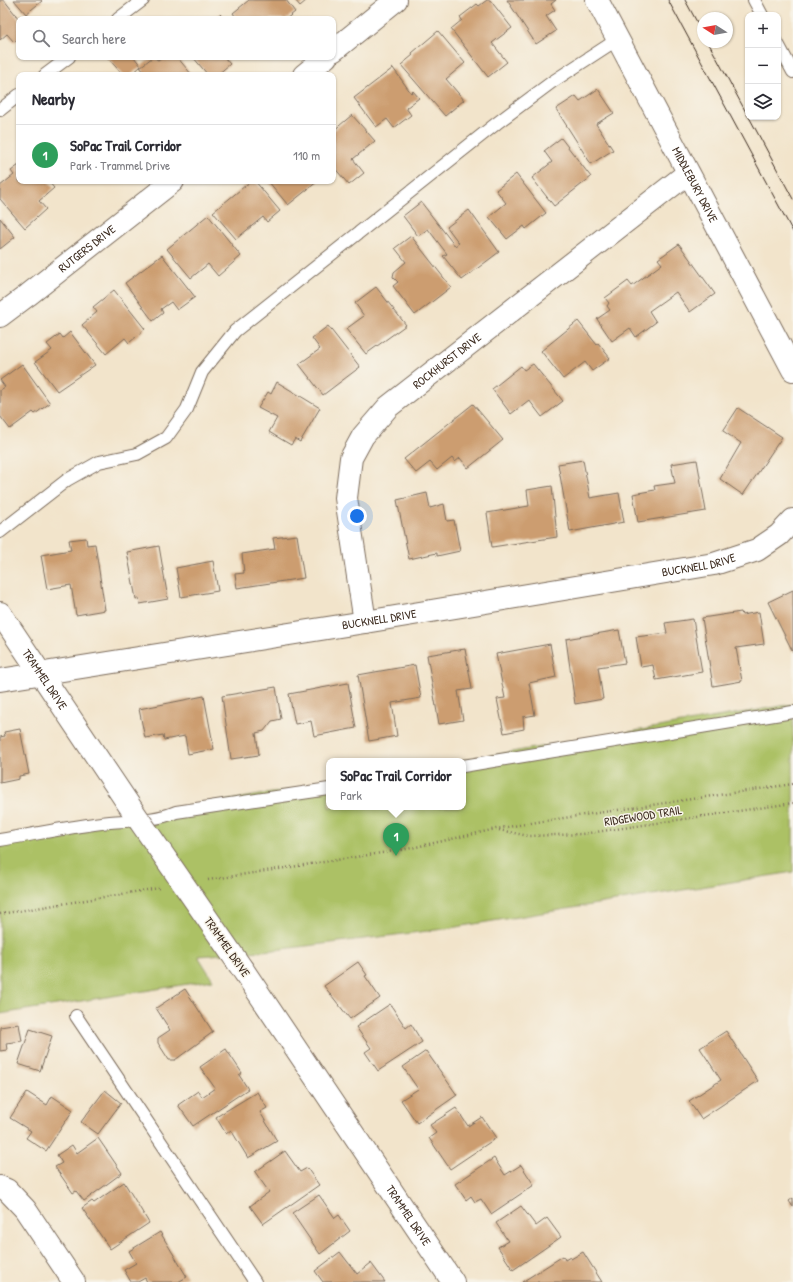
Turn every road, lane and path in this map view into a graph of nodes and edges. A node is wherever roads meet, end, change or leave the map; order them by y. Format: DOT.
graph roads {
  1 [pos="143,0"];
  2 [pos="396,0"];
  3 [pos="597,0"];
  4 [pos="754,0"];
  5 [pos="760,12"];
  6 [pos="122,16"];
  7 [pos="618,39"];
  8 [pos="780,48"];
  9 [pos="336,49"];
  10 [pos="65,60"];
  11 [pos="322,60"];
  12 [pos="49,72"];
  13 [pos="308,72"];
  14 [pos="793,72"];
  15 [pos="16,97"];
  16 [pos="0,110"];
  17 [pos="688,173"];
  18 [pos="169,184"];
  19 [pos="0,316"];
  20 [pos="793,370"];
  21 [pos="793,520"];
  22 [pos="0,532"];
  23 [pos="0,613"];
  24 [pos="365,622"];
  25 [pos="41,673"];
  26 [pos="0,680"];
  27 [pos="793,712"];
  28 [pos="466,766"];
  29 [pos="793,784"];
  30 [pos="326,789"];
  31 [pos="793,803"];
  32 [pos="139,820"];
  33 [pos="496,829"];
  34 [pos="0,840"];
  35 [pos="205,880"];
  36 [pos="166,887"];
  37 [pos="0,914"];
  38 [pos="76,1016"];
  39 [pos="0,1187"];
  40 [pos="74,1282"];
  41 [pos="255,1282"];
  42 [pos="453,1282"];
  1 -- 6 [label="lane"];
  2 -- 9 [label="street"];
  3 -- 7 [label="street, MIDDLEBURY DRIVE"];
  4 -- 5 [label="lane"];
  7 -- 17 [label="street, MIDDLEBURY DRIVE"];
  7 -- 22 [label="lane"];
  8 -- 14 [label="lane"];
  10 -- 12 [label="lane"];
  11 -- 13 [label="street"];
  15 -- 16 [label="lane"];
  17 -- 20 [label="street, MIDDLEBURY DRIVE"];
  17 -- 24 [label="street, ROCKHURST DRIVE"];
  18 -- 19 [label="street, RUTGERS DRIVE"];
  21 -- 24 [label="street, BUCKNELL DRIVE"];
  23 -- 25 [label="street, TRAMMEL DRIVE"];
  24 -- 25 [label="street, BUCKNELL DRIVE"];
  25 -- 26 [label="street, BUCKNELL DRIVE"];
  25 -- 32 [label="street, TRAMMEL DRIVE"];
  27 -- 28 [label="lane"];
  29 -- 33 [label="path"];
  30 -- 32 [label="lane"];
  31 -- 33 [label="path, RIDGEWOOD TRAIL"];
  32 -- 34 [label="lane"];
  32 -- 42 [label="street, TRAMMEL DRIVE, bridge"];
  33 -- 35 [label="path"];
  36 -- 37 [label="path"];
  38 -- 41 [label="lane"];
  39 -- 40 [label="street"];
}
